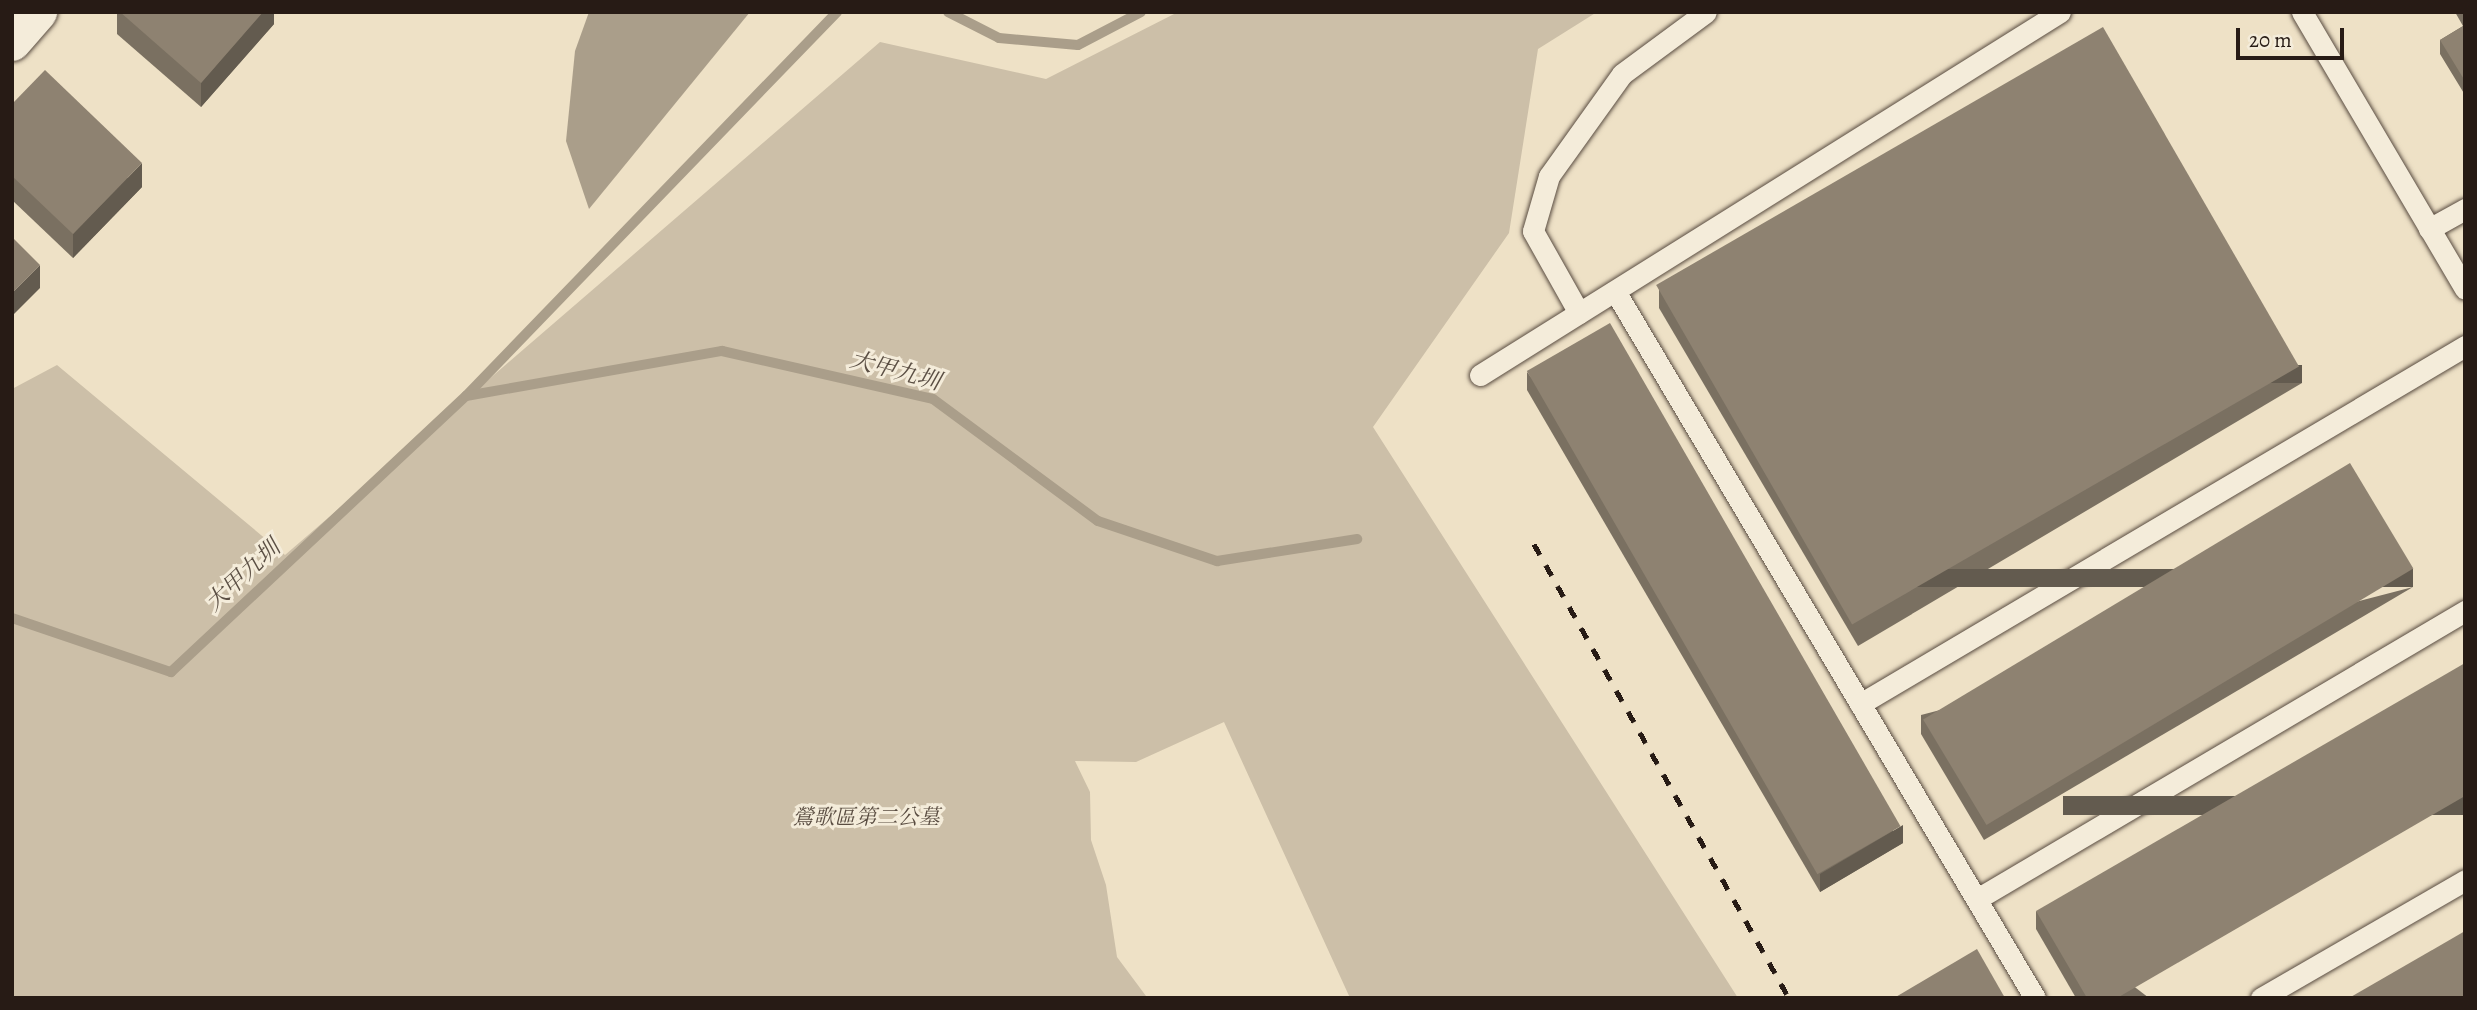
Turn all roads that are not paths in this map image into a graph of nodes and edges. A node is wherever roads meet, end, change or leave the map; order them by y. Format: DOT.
graph roads {
  1 [pos="38,12"];
  2 [pos="1706,12"];
  3 [pos="2060,12"];
  4 [pos="2302,12"];
  5 [pos="12,42"];
  6 [pos="2465,209"];
  7 [pos="2429,229"];
  8 [pos="2465,289"];
  9 [pos="1615,291"];
  10 [pos="1578,313"];
  11 [pos="2465,346"];
  12 [pos="1480,375"];
  13 [pos="2465,611"];
  14 [pos="1860,704"];
  15 [pos="2465,880"];
  16 [pos="1977,900"];
  17 [pos="2035,998"];
  18 [pos="2261,998"];
  1 -- 5 [label="street"];
  2 -- 10 [label="lane"];
  3 -- 9 [label="lane"];
  4 -- 7 [label="lane"];
  6 -- 7 [label="lane"];
  7 -- 8 [label="lane"];
  9 -- 10 [label="lane"];
  9 -- 14 [label="lane"];
  10 -- 12 [label="lane"];
  11 -- 14 [label="lane"];
  13 -- 16 [label="lane"];
  14 -- 16 [label="lane"];
  15 -- 18 [label="lane"];
  16 -- 17 [label="lane"];
}
